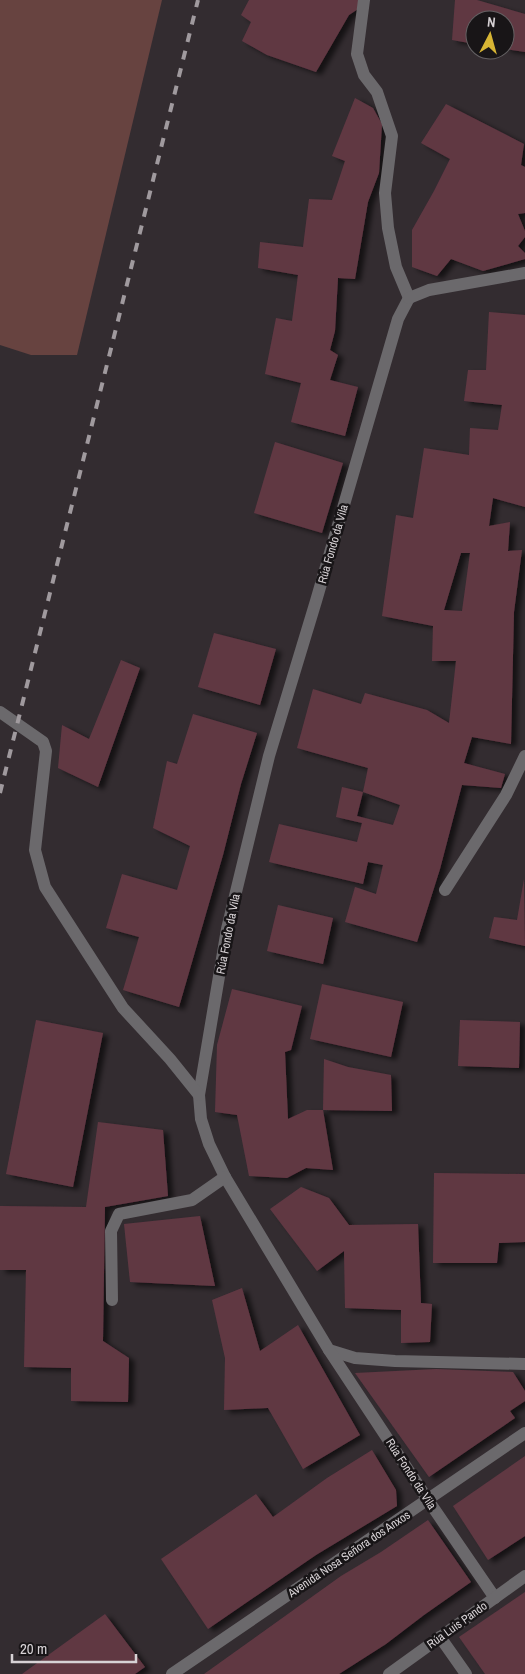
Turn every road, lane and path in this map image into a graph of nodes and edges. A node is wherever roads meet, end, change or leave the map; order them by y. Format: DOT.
graph roads {
  1 [pos="364,0"];
  2 [pos="525,273"];
  3 [pos="409,298"];
  4 [pos="0,712"];
  5 [pos="525,756"];
  6 [pos="445,890"];
  7 [pos="199,1095"];
  8 [pos="225,1177"];
  9 [pos="112,1300"];
  10 [pos="329,1350"];
  11 [pos="525,1364"];
  12 [pos="525,1433"];
  13 [pos="428,1500"];
  14 [pos="525,1576"];
  15 [pos="495,1598"];
  16 [pos="440,1637"];
  17 [pos="172,1674"];
  18 [pos="389,1674"];
  19 [pos="466,1674"];
  1 -- 3 [label="street"];
  2 -- 3 [label="street"];
  3 -- 7 [label="street, Rúa Fondo da Vila"];
  4 -- 7 [label="street"];
  5 -- 6 [label="street"];
  7 -- 8 [label="street, Rúa Fondo da Vila"];
  8 -- 9 [label="street"];
  8 -- 10 [label="street, Rúa Fondo da Vila"];
  10 -- 11 [label="street"];
  10 -- 13 [label="street, Rúa Fondo da Vila"];
  12 -- 13 [label="street, Avenida Nosa Señora dos Anxos"];
  13 -- 15 [label="street, Rúa Fondo da Vila"];
  13 -- 17 [label="street, Avenida Nosa Señora dos Anxos"];
  14 -- 15 [label="street, Rúa Luis Pando"];
  15 -- 16 [label="street, Rúa Luis Pando"];
  16 -- 18 [label="street, Rúa Luis Pando"];
  16 -- 19 [label="street"];
}
